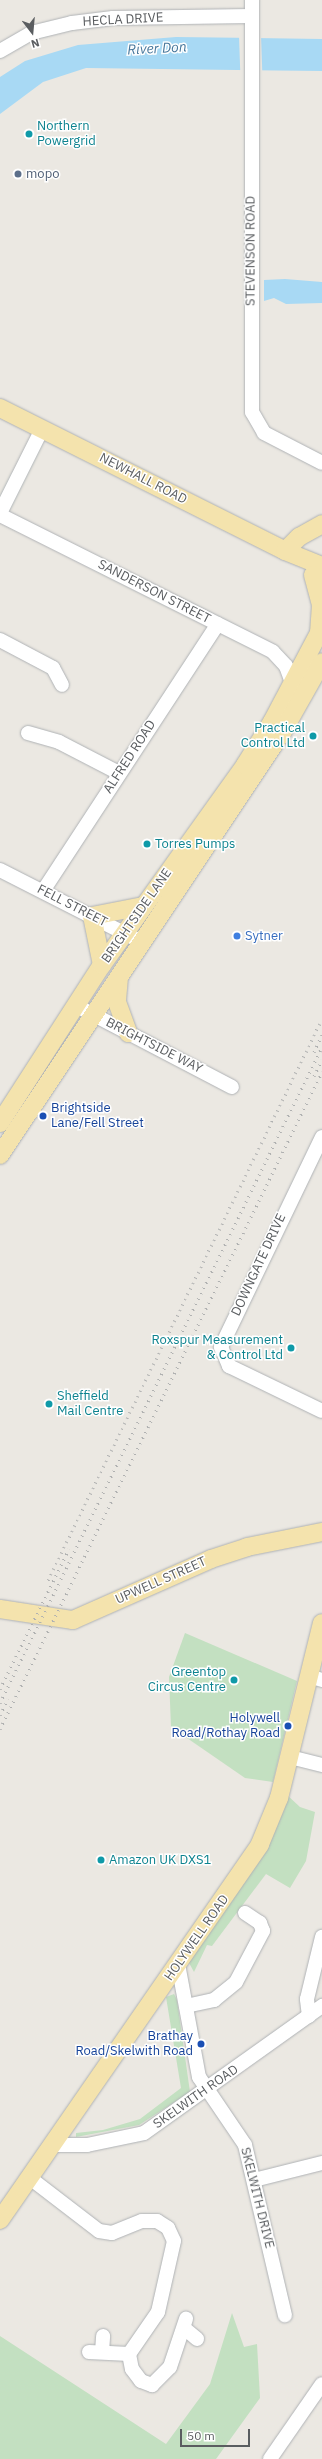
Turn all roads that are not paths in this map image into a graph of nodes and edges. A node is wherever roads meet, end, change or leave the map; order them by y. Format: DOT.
graph roads {
  1 [pos="252,0"];
  2 [pos="251,21"];
  3 [pos="0,51"];
  4 [pos="0,408"];
  5 [pos="42,429"];
  6 [pos="322,463"];
  7 [pos="0,514"];
  8 [pos="318,526"];
  9 [pos="285,551"];
  10 [pos="319,573"];
  11 [pos="218,624"];
  12 [pos="320,630"];
  13 [pos="0,640"];
  14 [pos="322,662"];
  15 [pos="62,685"];
  16 [pos="293,685"];
  17 [pos="28,733"];
  18 [pos="119,773"];
  19 [pos="0,870"];
  20 [pos="43,891"];
  21 [pos="143,906"];
  22 [pos="92,916"];
  23 [pos="124,933"];
  24 [pos="143,943"];
  25 [pos="102,965"];
  26 [pos="119,977"];
  27 [pos="75,1005"];
  28 [pos="93,1015"];
  29 [pos="128,1033"];
  30 [pos="232,1087"];
  31 [pos="0,1123"];
  32 [pos="322,1137"];
  33 [pos="0,1155"];
  34 [pos="322,1411"];
  35 [pos="322,1532"];
  36 [pos="0,1609"];
  37 [pos="322,1623"];
  38 [pos="316,1678"];
  39 [pos="290,1757"];
  40 [pos="322,1765"];
  41 [pos="245,1913"];
  42 [pos="322,1937"];
  43 [pos="178,1964"];
  44 [pos="186,2006"];
  45 [pos="322,2006"];
  46 [pos="309,2016"];
  47 [pos="208,2091"];
  48 [pos="54,2144"];
  49 [pos="322,2163"];
  50 [pos="30,2178"];
  51 [pos="254,2180"];
  52 [pos="0,2220"];
  53 [pos="285,2316"];
  54 [pos="103,2336"];
  55 [pos="196,2339"];
  56 [pos="129,2354"];
  57 [pos="322,2384"];
  58 [pos="270,2459"];
  1 -- 2 [label="street, STEVENSON ROAD"];
  2 -- 3 [label="street, HECLA DRIVE"];
  2 -- 6 [label="street, STEVENSON ROAD"];
  4 -- 5 [label="main road, NEWHALL ROAD"];
  5 -- 7 [label="street"];
  5 -- 9 [label="main road, NEWHALL ROAD"];
  7 -- 11 [label="street, SANDERSON STREET"];
  8 -- 9 [label="main road"];
  9 -- 10 [label="main road, NEWHALL ROAD"];
  10 -- 12 [label="main road"];
  11 -- 16 [label="street, SANDERSON STREET"];
  11 -- 18 [label="street, ALFRED ROAD"];
  12 -- 16 [label="main road, BRIGHTSIDE LANE"];
  13 -- 15 [label="street"];
  14 -- 24 [label="main road, BRIGHTSIDE LANE"];
  16 -- 21 [label="main road, BRIGHTSIDE LANE"];
  17 -- 18 [label="street"];
  18 -- 20 [label="street, ALFRED ROAD"];
  19 -- 20 [label="street, FELL STREET"];
  20 -- 22 [label="street, FELL STREET"];
  21 -- 22 [label="main road"];
  21 -- 23 [label="main road, BRIGHTSIDE LANE"];
  22 -- 23 [label="street, FELL STREET"];
  22 -- 25 [label="main road"];
  23 -- 24 [label="street, FELL STREET"];
  23 -- 25 [label="main road, BRIGHTSIDE LANE"];
  24 -- 26 [label="main road, BRIGHTSIDE LANE"];
  25 -- 27 [label="main road, BRIGHTSIDE LANE"];
  26 -- 28 [label="main road, BRIGHTSIDE LANE"];
  26 -- 29 [label="main road"];
  27 -- 28 [label="street, BRIGHTSIDE WAY"];
  27 -- 31 [label="main road, BRIGHTSIDE LANE"];
  28 -- 29 [label="street, BRIGHTSIDE WAY"];
  28 -- 33 [label="main road, BRIGHTSIDE LANE"];
  29 -- 30 [label="street, BRIGHTSIDE WAY"];
  32 -- 34 [label="street, DOWNGATE DRIVE"];
  35 -- 36 [label="main road, UPWELL STREET"];
  37 -- 38 [label="main road, HOLYWELL ROAD"];
  38 -- 39 [label="main road, HOLYWELL ROAD"];
  39 -- 40 [label="street"];
  39 -- 43 [label="main road, HOLYWELL ROAD"];
  41 -- 44 [label="street"];
  42 -- 46 [label="street"];
  43 -- 44 [label="street, SKELWITH DRIVE"];
  43 -- 48 [label="main road, HOLYWELL ROAD"];
  44 -- 47 [label="street, SKELWITH DRIVE"];
  45 -- 46 [label="street, SKELWITH ROAD"];
  46 -- 47 [label="street, SKELWITH ROAD"];
  47 -- 48 [label="street, SKELWITH ROAD"];
  47 -- 51 [label="street, SKELWITH DRIVE"];
  48 -- 50 [label="main road, HOLYWELL ROAD"];
  49 -- 51 [label="street"];
  50 -- 52 [label="main road, HOLYWELL ROAD"];
  50 -- 56 [label="street"];
  51 -- 53 [label="street, SKELWITH DRIVE"];
  54 -- 56 [label="street"];
  55 -- 56 [label="street"];
  57 -- 58 [label="street"];
}
